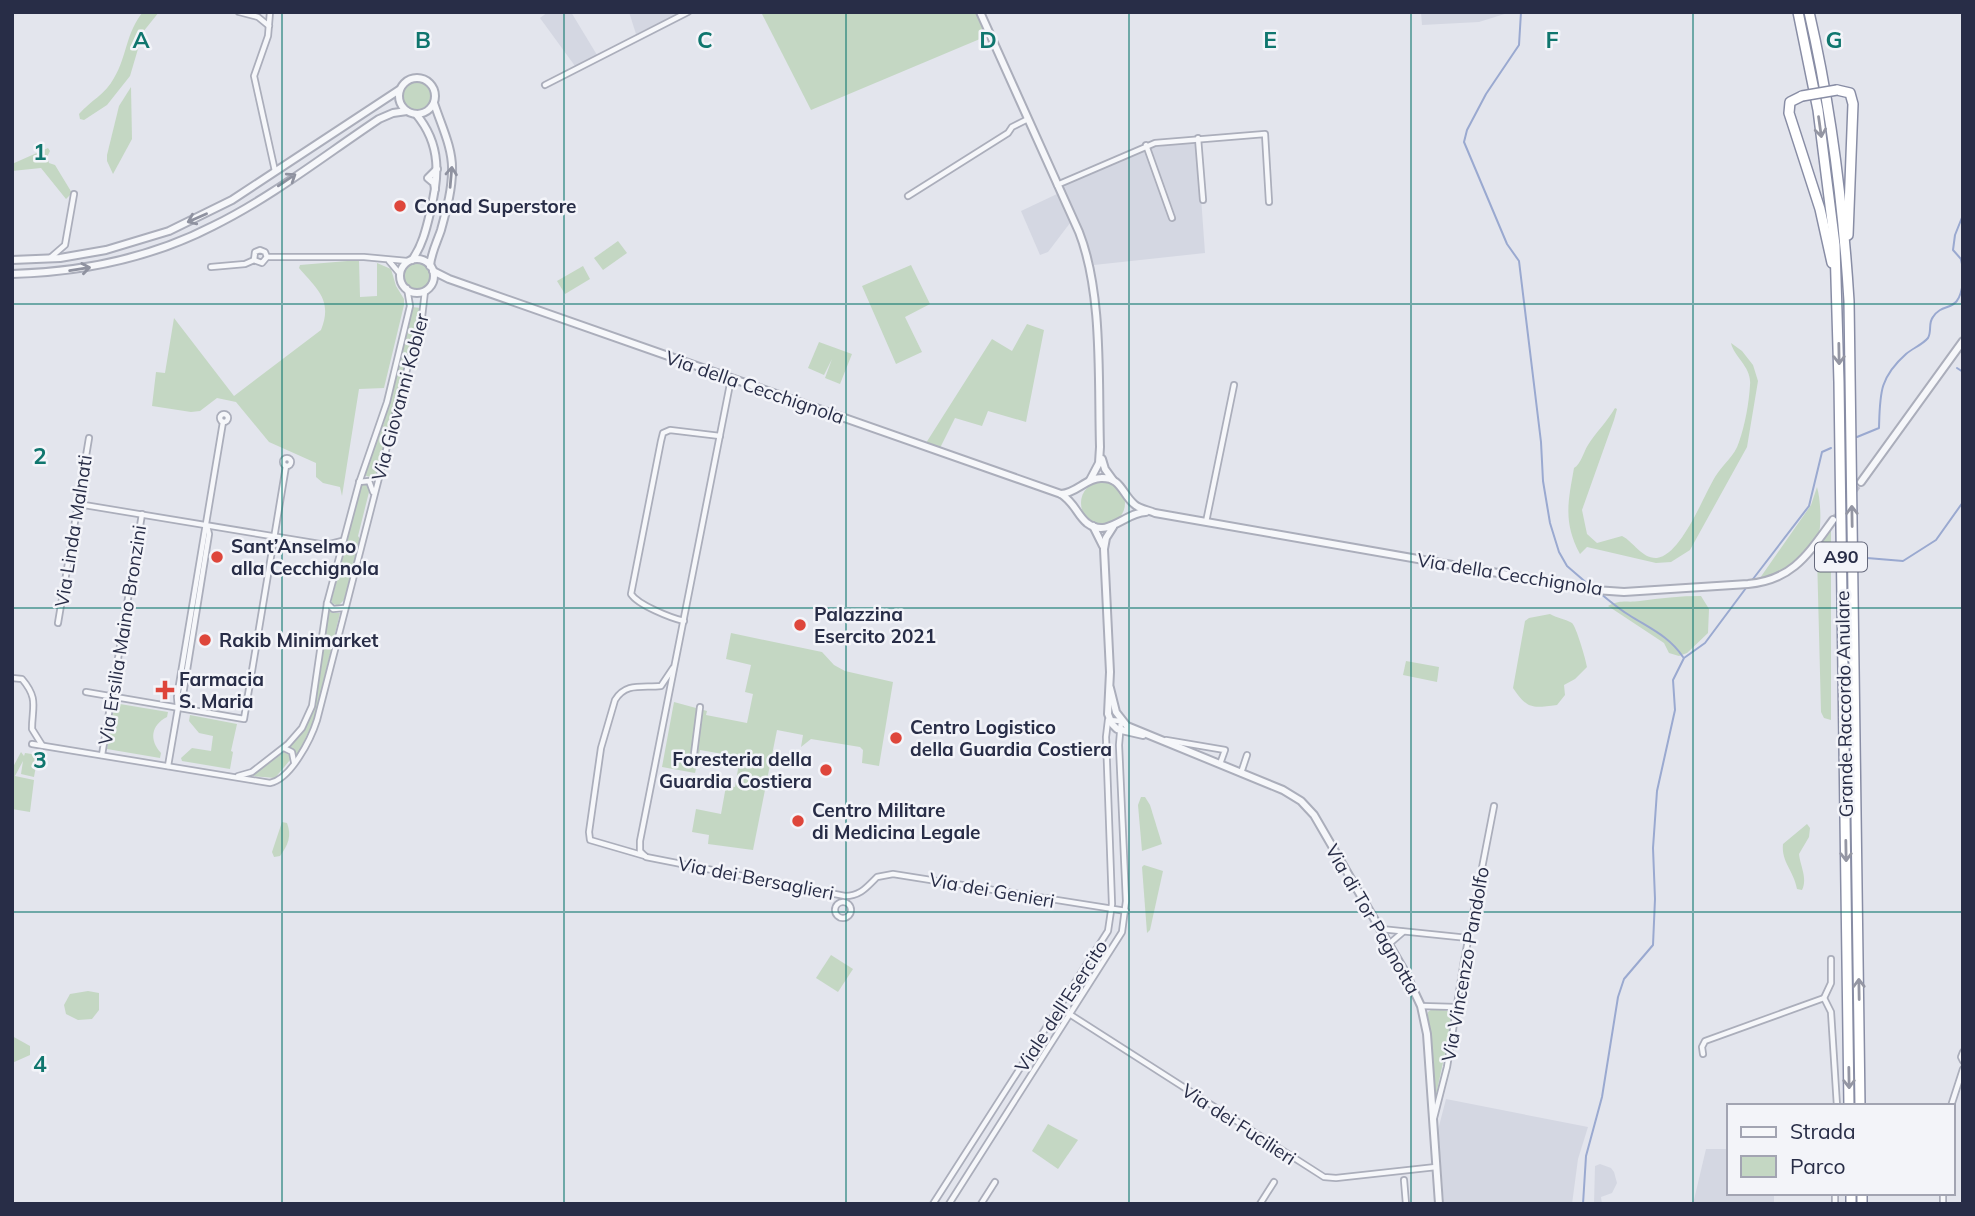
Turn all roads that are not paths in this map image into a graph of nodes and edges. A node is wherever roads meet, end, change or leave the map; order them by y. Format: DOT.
graph roads {
  1 [pos="239,12"];
  2 [pos="270,12"];
  3 [pos="688,12"];
  4 [pos="980,12"];
  5 [pos="1798,12"];
  6 [pos="1809,12"];
  7 [pos="269,27"];
  8 [pos="544,85"];
  9 [pos="399,90"];
  10 [pos="434,103"];
  11 [pos="407,111"];
  12 [pos="416,114"];
  13 [pos="1028,119"];
  14 [pos="1198,138"];
  15 [pos="1146,145"];
  16 [pos="272,154"];
  17 [pos="287,164"];
  18 [pos="271,174"];
  19 [pos="1057,185"];
  20 [pos="74,194"];
  21 [pos="908,196"];
  22 [pos="1203,200"];
  23 [pos="1269,202"];
  24 [pos="1172,218"];
  25 [pos="65,245"];
  26 [pos="79,255"];
  27 [pos="267,257"];
  28 [pos="50,258"];
  29 [pos="12,260"];
  30 [pos="254,260"];
  31 [pos="409,260"];
  32 [pos="388,261"];
  33 [pos="1847,262"];
  34 [pos="211,267"];
  35 [pos="432,269"];
  36 [pos="12,274"];
  37 [pos="400,274"];
  38 [pos="449,279"];
  39 [pos="432,284"];
  40 [pos="407,288"];
  41 [pos="425,291"];
  42 [pos="1837,294"];
  43 [pos="1963,341"];
  44 [pos="731,379"];
  45 [pos="1234,385"];
  46 [pos="223,422"];
  47 [pos="720,436"];
  48 [pos="89,438"];
  49 [pos="1100,446"];
  50 [pos="286,466"];
  51 [pos="1114,480"];
  52 [pos="1861,482"];
  53 [pos="359,483"];
  54 [pos="1086,484"];
  55 [pos="1060,494"];
  56 [pos="1126,495"];
  57 [pos="372,503"];
  58 [pos="78,504"];
  59 [pos="1078,510"];
  60 [pos="1155,513"];
  61 [pos="142,514"];
  62 [pos="1122,519"];
  63 [pos="1833,520"];
  64 [pos="1206,522"];
  65 [pos="207,525"];
  66 [pos="1114,525"];
  67 [pos="1093,526"];
  68 [pos="275,536"];
  69 [pos="342,541"];
  70 [pos="326,545"];
  71 [pos="1104,549"];
  72 [pos="338,558"];
  73 [pos="327,603"];
  74 [pos="345,607"];
  75 [pos="684,621"];
  76 [pos="58,623"];
  77 [pos="675,665"];
  78 [pos="12,678"];
  79 [pos="1110,688"];
  80 [pos="86,692"];
  81 [pos="111,697"];
  82 [pos="700,707"];
  83 [pos="178,708"];
  84 [pos="1110,718"];
  85 [pos="1121,721"];
  86 [pos="1121,731"];
  87 [pos="1129,733"];
  88 [pos="1155,738"];
  89 [pos="1106,742"];
  90 [pos="32,744"];
  91 [pos="43,745"];
  92 [pos="1119,745"];
  93 [pos="284,748"];
  94 [pos="694,754"];
  95 [pos="102,755"];
  96 [pos="1247,755"];
  97 [pos="294,762"];
  98 [pos="1220,764"];
  99 [pos="168,766"];
  100 [pos="1241,773"];
  101 [pos="233,776"];
  102 [pos="1494,806"];
  103 [pos="646,857"];
  104 [pos="865,891"];
  105 [pos="1112,910"];
  106 [pos="1126,911"];
  107 [pos="1380,929"];
  108 [pos="1404,931"];
  109 [pos="1468,937"];
  110 [pos="1389,944"];
  111 [pos="1831,959"];
  112 [pos="1824,998"];
  113 [pos="1421,1006"];
  114 [pos="1456,1007"];
  115 [pos="1060,1008"];
  116 [pos="1071,1015"];
  117 [pos="1040,1038"];
  118 [pos="1051,1045"];
  119 [pos="1963,1052"];
  120 [pos="1703,1054"];
  121 [pos="1963,1061"];
  122 [pos="1963,1069"];
  123 [pos="1837,1104"];
  124 [pos="1849,1104"];
  125 [pos="1860,1104"];
  126 [pos="1952,1104"];
  127 [pos="1433,1122"];
  128 [pos="963,1157"];
  129 [pos="1437,1167"];
  130 [pos="972,1168"];
  131 [pos="1404,1180"];
  132 [pos="995,1182"];
  133 [pos="1274,1182"];
  134 [pos="933,1204"];
  135 [pos="949,1204"];
  136 [pos="981,1204"];
  137 [pos="1260,1204"];
  138 [pos="1406,1204"];
  139 [pos="1439,1204"];
  1 -- 7 [label="street"];
  2 -- 7 [label="street"];
  3 -- 8 [label="street"];
  4 -- 13 [label="street"];
  5 -- 42 [label="highway, Grande Raccordo Anulare / A90, one-way"];
  6 -- 33 [label="highway, Grande Raccordo Anulare / A90"];
  7 -- 16 [label="street"];
  9 -- 10 [label="street"];
  9 -- 11 [label="street"];
  9 -- 17 [label="street"];
  10 -- 12 [label="street"];
  35 -- 10 [label="street, one-way"];
  11 -- 12 [label="street"];
  36 -- 11 [label="street, one-way"];
  12 -- 31 [label="street"];
  13 -- 19 [label="street"];
  13 -- 21 [label="street"];
  14 -- 15 [label="street"];
  14 -- 22 [label="street"];
  14 -- 23 [label="street"];
  15 -- 19 [label="street"];
  15 -- 24 [label="street"];
  16 -- 17 [label="street"];
  16 -- 18 [label="street"];
  17 -- 18 [label="street"];
  18 -- 26 [label="street, one-way"];
  19 -- 49 [label="street"];
  20 -- 25 [label="street"];
  25 -- 26 [label="street"];
  25 -- 28 [label="street"];
  26 -- 28 [label="street"];
  27 -- 30 [label="street"];
  27 -- 30 [label="street"];
  27 -- 32 [label="street"];
  28 -- 29 [label="street"];
  30 -- 34 [label="street"];
  31 -- 32 [label="street"];
  31 -- 35 [label="street"];
  31 -- 37 [label="street"];
  32 -- 37 [label="street"];
  33 -- 42 [label="highway, bridge"];
  125 -- 33 [label="highway, Grande Raccordo Anulare / A90, one-way"];
  35 -- 38 [label="street, Via della Cecchignola"];
  35 -- 39 [label="street"];
  37 -- 40 [label="street"];
  38 -- 39 [label="street"];
  38 -- 44 [label="street, Via della Cecchignola"];
  39 -- 41 [label="street"];
  40 -- 41 [label="street"];
  40 -- 53 [label="street, Via Giovanni Kobler"];
  41 -- 57 [label="street, Via Giovanni Kobler"];
  42 -- 124 [label="highway, Grande Raccordo Anulare / A90, one-way"];
  43 -- 52 [label="street"];
  44 -- 47 [label="street"];
  44 -- 55 [label="street, Via della Cecchignola"];
  45 -- 64 [label="street"];
  46 -- 65 [label="street"];
  47 -- 75 [label="street"];
  47 -- 75 [label="street"];
  48 -- 58 [label="street, Via Linda Malnati"];
  49 -- 51 [label="street"];
  49 -- 54 [label="street"];
  50 -- 68 [label="street"];
  51 -- 54 [label="street"];
  51 -- 56 [label="street, Via della Cecchignola"];
  53 -- 57 [label="street, Via Giovanni Kobler"];
  53 -- 69 [label="street, Via Giovanni Kobler"];
  54 -- 55 [label="street"];
  54 -- 59 [label="street"];
  55 -- 59 [label="street, Via della Cecchignola"];
  56 -- 60 [label="street, Via della Cecchignola"];
  56 -- 62 [label="street"];
  57 -- 74 [label="street, Via Giovanni Kobler"];
  58 -- 61 [label="street"];
  58 -- 76 [label="street, Via Linda Malnati"];
  59 -- 67 [label="street, Via della Cecchignola"];
  60 -- 62 [label="street, Via della Cecchignola"];
  60 -- 64 [label="street, Via della Cecchignola"];
  61 -- 65 [label="street"];
  61 -- 81 [label="street, Via Ersilia Maino Bronzini"];
  62 -- 66 [label="street, Via della Cecchignola"];
  63 -- 64 [label="street, Via della Cecchignola"];
  65 -- 68 [label="street"];
  65 -- 83 [label="street"];
  66 -- 67 [label="street"];
  66 -- 71 [label="street"];
  67 -- 71 [label="street"];
  68 -- 70 [label="street"];
  68 -- 83 [label="street"];
  69 -- 70 [label="street"];
  69 -- 72 [label="street, Via Giovanni Kobler"];
  70 -- 72 [label="street"];
  71 -- 79 [label="street"];
  72 -- 73 [label="street, Via Giovanni Kobler"];
  73 -- 74 [label="street"];
  73 -- 93 [label="street, Via Giovanni Kobler"];
  74 -- 97 [label="street, Via Giovanni Kobler"];
  75 -- 77 [label="street"];
  77 -- 103 [label="street"];
  77 -- 103 [label="street, Via dei Bersaglieri"];
  78 -- 91 [label="street"];
  79 -- 84 [label="street"];
  79 -- 85 [label="street"];
  80 -- 81 [label="street"];
  81 -- 83 [label="street"];
  81 -- 95 [label="street, Via Ersilia Maino Bronzini"];
  82 -- 94 [label="street"];
  83 -- 99 [label="street"];
  84 -- 85 [label="street"];
  84 -- 86 [label="street"];
  84 -- 89 [label="street, Viale dell'Esercito"];
  85 -- 86 [label="street, Viale dell'Esercito"];
  85 -- 88 [label="street, Via di Tor Pagnotta"];
  86 -- 87 [label="street, Via di Tor Pagnotta"];
  86 -- 92 [label="street, Viale dell'Esercito"];
  87 -- 88 [label="street, Via di Tor Pagnotta"];
  87 -- 92 [label="street"];
  88 -- 98 [label="street, Via di Tor Pagnotta"];
  88 -- 98 [label="street"];
  89 -- 92 [label="street"];
  89 -- 105 [label="street, Viale dell'Esercito"];
  90 -- 91 [label="street"];
  91 -- 95 [label="street"];
  92 -- 106 [label="street, Viale dell'Esercito"];
  93 -- 97 [label="street"];
  93 -- 101 [label="street, Via Giovanni Kobler"];
  95 -- 99 [label="street"];
  96 -- 100 [label="street"];
  97 -- 101 [label="street, Via Giovanni Kobler"];
  98 -- 100 [label="street, Via di Tor Pagnotta"];
  99 -- 101 [label="street"];
  100 -- 107 [label="street, Via di Tor Pagnotta"];
  102 -- 109 [label="street, Via Vincenzo Pandolfo"];
  103 -- 104 [label="street, Via dei Bersaglieri"];
  104 -- 105 [label="street, Via dei Genieri"];
  105 -- 106 [label="street, Via dei Genieri"];
  105 -- 115 [label="street, Viale dell'Esercito"];
  106 -- 116 [label="street, Viale dell'Esercito"];
  107 -- 108 [label="street"];
  107 -- 110 [label="street, Via di Tor Pagnotta"];
  108 -- 109 [label="street"];
  108 -- 110 [label="street"];
  109 -- 114 [label="street, Via Vincenzo Pandolfo"];
  110 -- 113 [label="street, Via di Tor Pagnotta"];
  111 -- 112 [label="street"];
  112 -- 120 [label="street"];
  112 -- 123 [label="street"];
  113 -- 114 [label="street"];
  113 -- 127 [label="street, Via di Tor Pagnotta"];
  114 -- 127 [label="street, Via Vincenzo Pandolfo"];
  115 -- 116 [label="street, Via dei Fucilieri"];
  115 -- 117 [label="street, Viale dell'Esercito"];
  116 -- 118 [label="street, Viale dell'Esercito"];
  116 -- 129 [label="street, Via dei Fucilieri"];
  117 -- 118 [label="street"];
  117 -- 128 [label="street, Viale dell'Esercito"];
  118 -- 130 [label="street, Viale dell'Esercito"];
  119 -- 121 [label="street"];
  122 -- 126 [label="street"];
  127 -- 129 [label="street, Via di Tor Pagnotta"];
  128 -- 130 [label="street"];
  128 -- 134 [label="street, Viale dell'Esercito"];
  129 -- 139 [label="street, Via di Tor Pagnotta"];
  130 -- 135 [label="street, Viale dell'Esercito"];
  131 -- 138 [label="street"];
  132 -- 136 [label="street"];
  133 -- 137 [label="street"];
}
